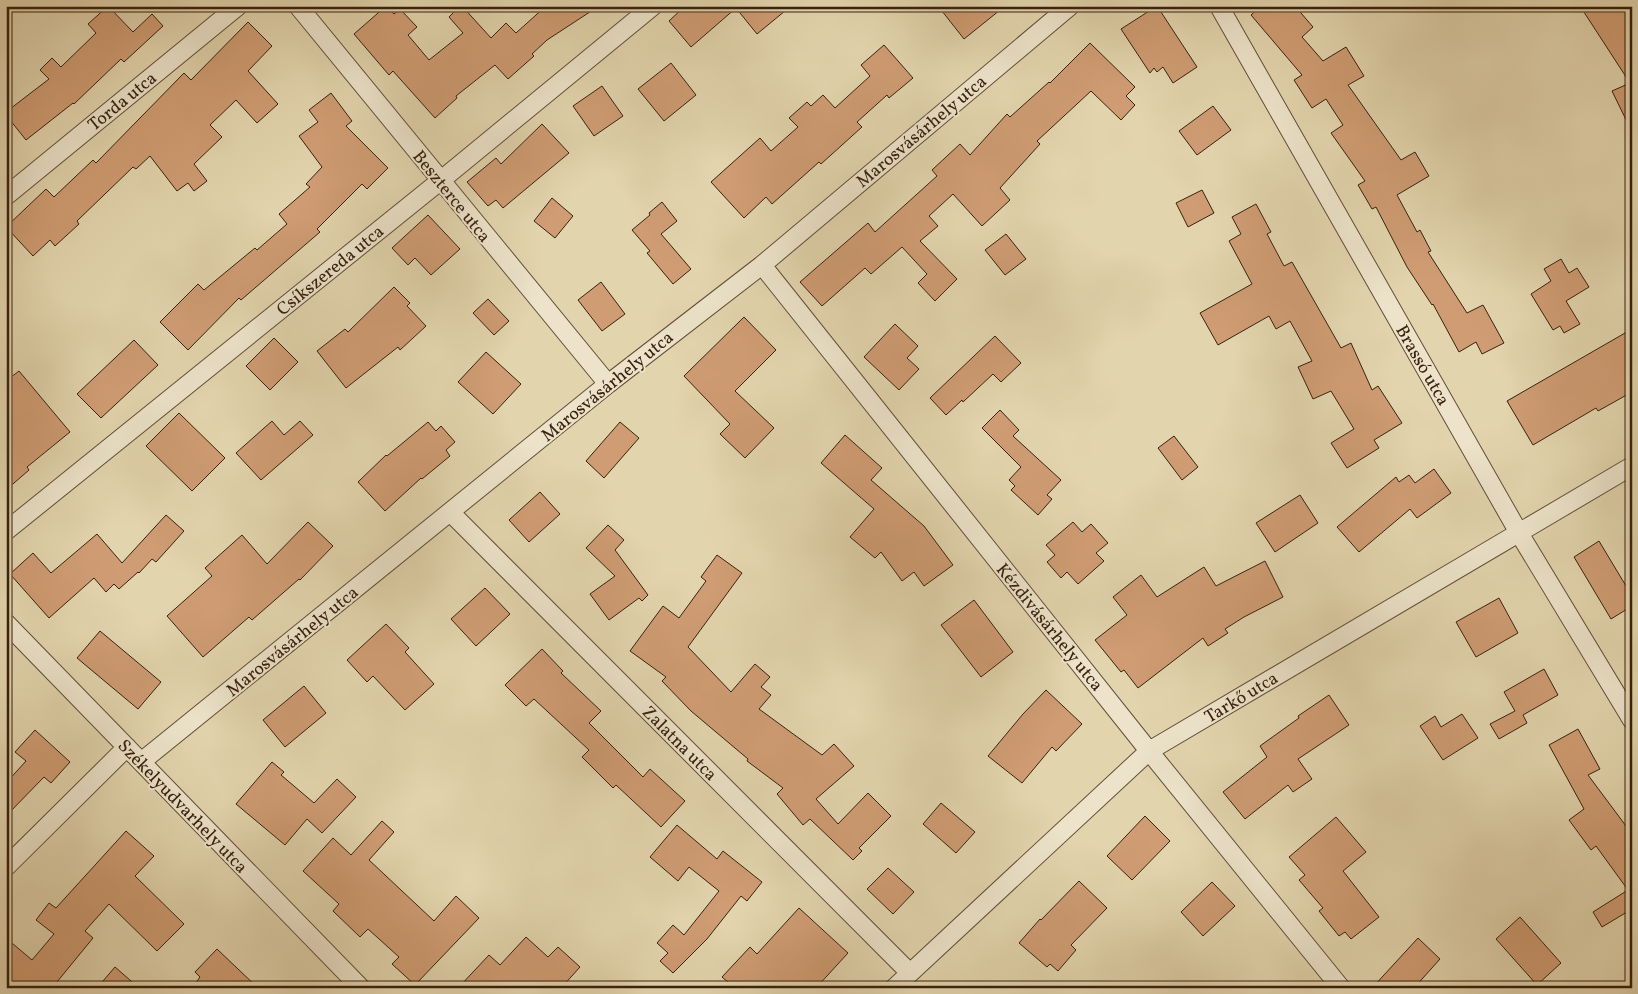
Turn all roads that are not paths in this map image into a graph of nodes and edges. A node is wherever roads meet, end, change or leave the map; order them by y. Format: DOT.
graph roads {
  1 [pos="238,6"];
  2 [pos="298,6"];
  3 [pos="653,6"];
  4 [pos="1070,6"];
  5 [pos="1220,6"];
  6 [pos="440,181"];
  7 [pos="6,196"];
  8 [pos="762,265"];
  9 [pos="608,384"];
  10 [pos="1632,466"];
  11 [pos="451,513"];
  12 [pos="6,531"];
  13 [pos="1519,533"];
  14 [pos="6,623"];
  15 [pos="1632,720"];
  16 [pos="127,747"];
  17 [pos="1149,751"];
  18 [pos="141,762"];
  19 [pos="6,867"];
  20 [pos="910,973"];
  21 [pos="361,988"];
  22 [pos="894,988"];
  23 [pos="1341,988"];
  1 -- 7 [label="street, Torda utca"];
  2 -- 6 [label="street, Beszterce utca"];
  3 -- 6 [label="street, Csíkszereda utca"];
  4 -- 8 [label="street, Marosvásárhely utca"];
  5 -- 13 [label="street, Brassó utca"];
  6 -- 9 [label="street, Beszterce utca"];
  6 -- 12 [label="street, Csíkszereda utca"];
  8 -- 9 [label="street, Marosvásárhely utca"];
  8 -- 17 [label="street, Kézdivásárhely utca"];
  9 -- 11 [label="street, Marosvásárhely utca"];
  10 -- 13 [label="street, Tarkő utca"];
  11 -- 18 [label="street, Marosvásárhely utca"];
  11 -- 20 [label="street, Zalatna utca"];
  13 -- 15 [label="street, Brassó utca"];
  13 -- 17 [label="street, Tarkő utca"];
  14 -- 16 [label="street, Székelyudvarhely utca"];
  16 -- 18 [label="street, Székelyudvarhely utca"];
  16 -- 19 [label="street"];
  17 -- 20 [label="street, Tarkő utca"];
  17 -- 23 [label="street, Kézdivásárhely utca"];
  18 -- 21 [label="street, Székelyudvarhely utca"];
  20 -- 22 [label="street, Tarkő utca"];
}
